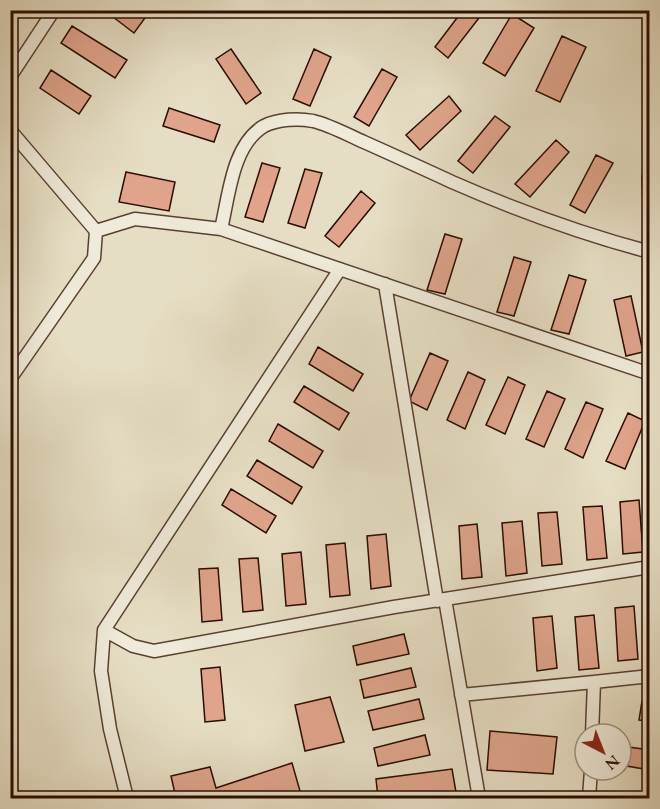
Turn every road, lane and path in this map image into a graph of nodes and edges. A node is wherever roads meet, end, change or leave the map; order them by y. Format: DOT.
graph roads {
  1 [pos="54,10"];
  2 [pos="10,77"];
  3 [pos="10,130"];
  4 [pos="221,229"];
  5 [pos="96,231"];
  6 [pos="650,252"];
  7 [pos="340,269"];
  8 [pos="385,284"];
  9 [pos="650,374"];
  10 [pos="10,379"];
  11 [pos="650,567"];
  12 [pos="441,600"];
  13 [pos="104,630"];
  14 [pos="650,676"];
  15 [pos="594,682"];
  16 [pos="462,695"];
  17 [pos="592,722"];
  18 [pos="590,782"];
  19 [pos="127,798"];
  20 [pos="479,798"];
  21 [pos="589,798"];
  1 -- 2 [label="lane"];
  3 -- 5 [label="lane"];
  4 -- 5 [label="lane"];
  4 -- 6 [label="lane"];
  4 -- 7 [label="lane"];
  5 -- 10 [label="lane"];
  7 -- 8 [label="lane"];
  7 -- 13 [label="lane"];
  8 -- 9 [label="lane"];
  8 -- 12 [label="lane"];
  11 -- 12 [label="lane"];
  12 -- 13 [label="lane"];
  12 -- 16 [label="lane"];
  13 -- 19 [label="lane"];
  14 -- 15 [label="lane"];
  15 -- 16 [label="lane"];
  15 -- 17 [label="lane"];
  16 -- 20 [label="lane"];
  18 -- 21 [label="lane"];
}
